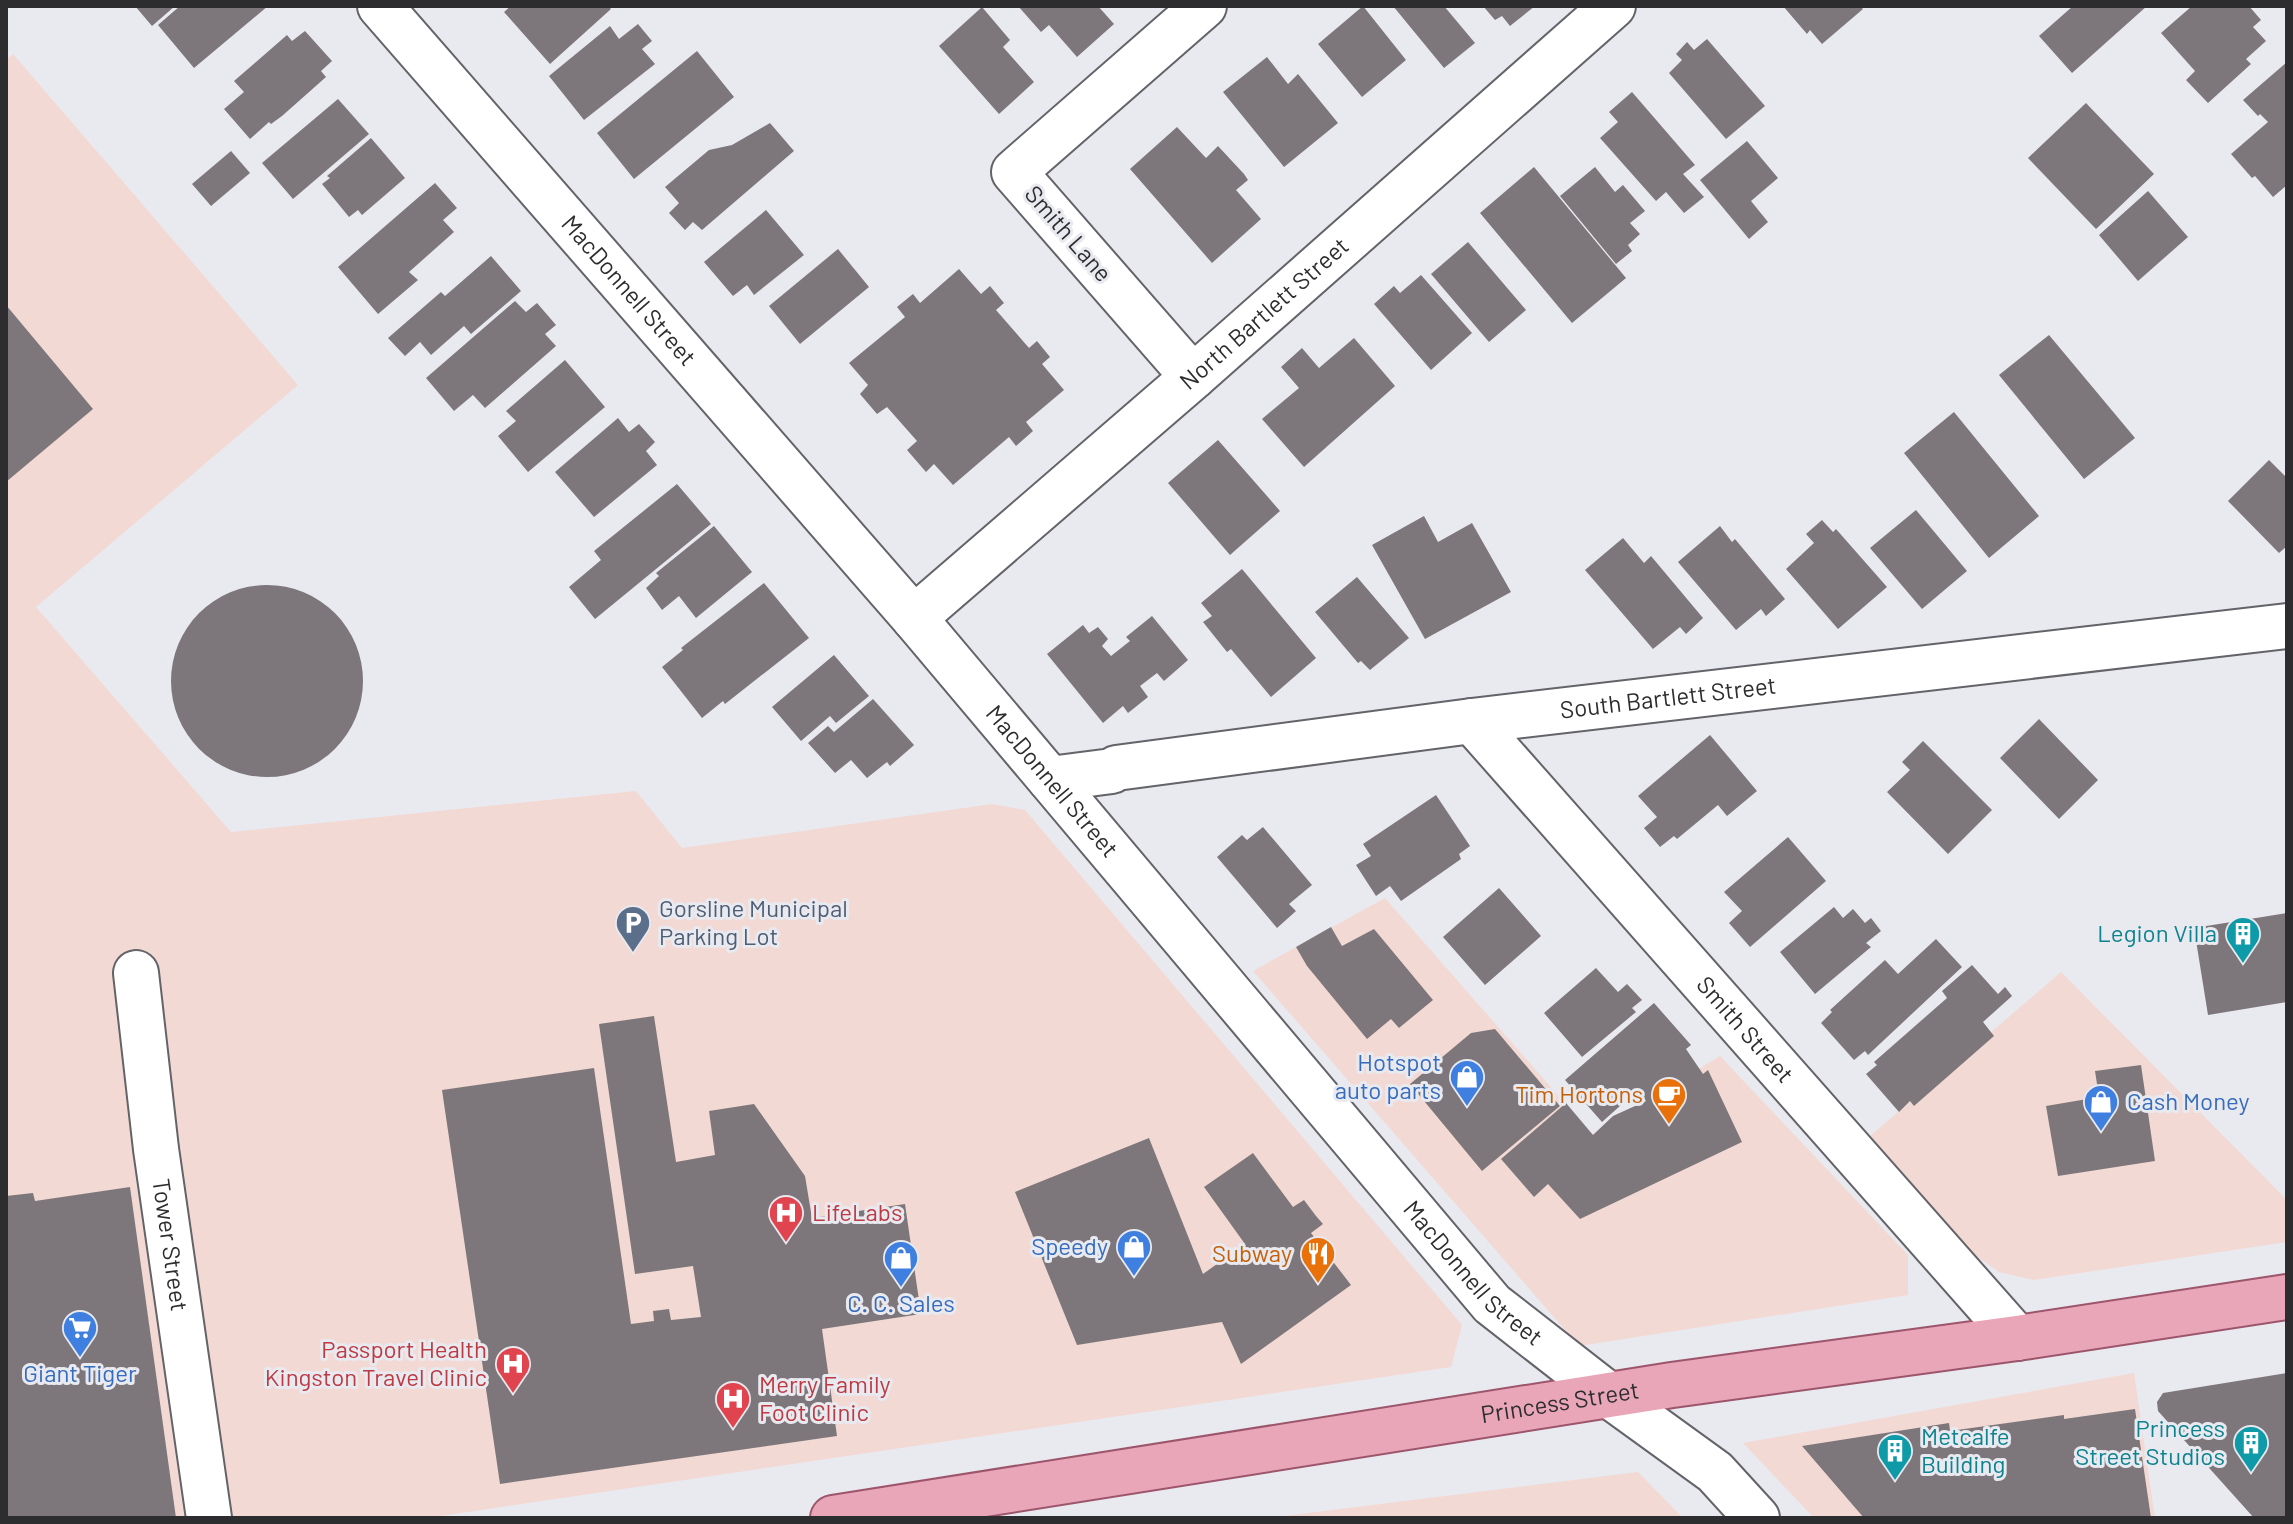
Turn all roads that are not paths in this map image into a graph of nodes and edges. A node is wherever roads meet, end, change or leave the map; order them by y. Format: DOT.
graph roads {
  1 [pos="380,6"];
  2 [pos="1204,6"];
  3 [pos="1613,6"];
  4 [pos="1193,377"];
  5 [pos="914,618"];
  6 [pos="2287,626"];
  7 [pos="1472,721"];
  8 [pos="1050,779"];
  9 [pos="136,973"];
  10 [pos="2287,1297"];
  11 [pos="2017,1338"];
  12 [pos="1610,1396"];
  13 [pos="209,1518"];
  14 [pos="833,1518"];
  15 [pos="1757,1518"];
  1 -- 5 [label="street, MacDonnell Street"];
  2 -- 4 [label="street, Smith Lane"];
  3 -- 4 [label="street, North Bartlett Street"];
  4 -- 5 [label="street, North Bartlett Street"];
  5 -- 8 [label="street, MacDonnell Street"];
  6 -- 7 [label="street, South Bartlett Street"];
  7 -- 8 [label="street, South Bartlett Street"];
  7 -- 11 [label="street, Smith Street"];
  8 -- 12 [label="street, MacDonnell Street"];
  9 -- 13 [label="street, Tower Street"];
  10 -- 11 [label="main road, Princess Street"];
  11 -- 12 [label="main road, Princess Street"];
  12 -- 14 [label="main road, Princess Street"];
  12 -- 15 [label="street, MacDonnell Street"];
}
